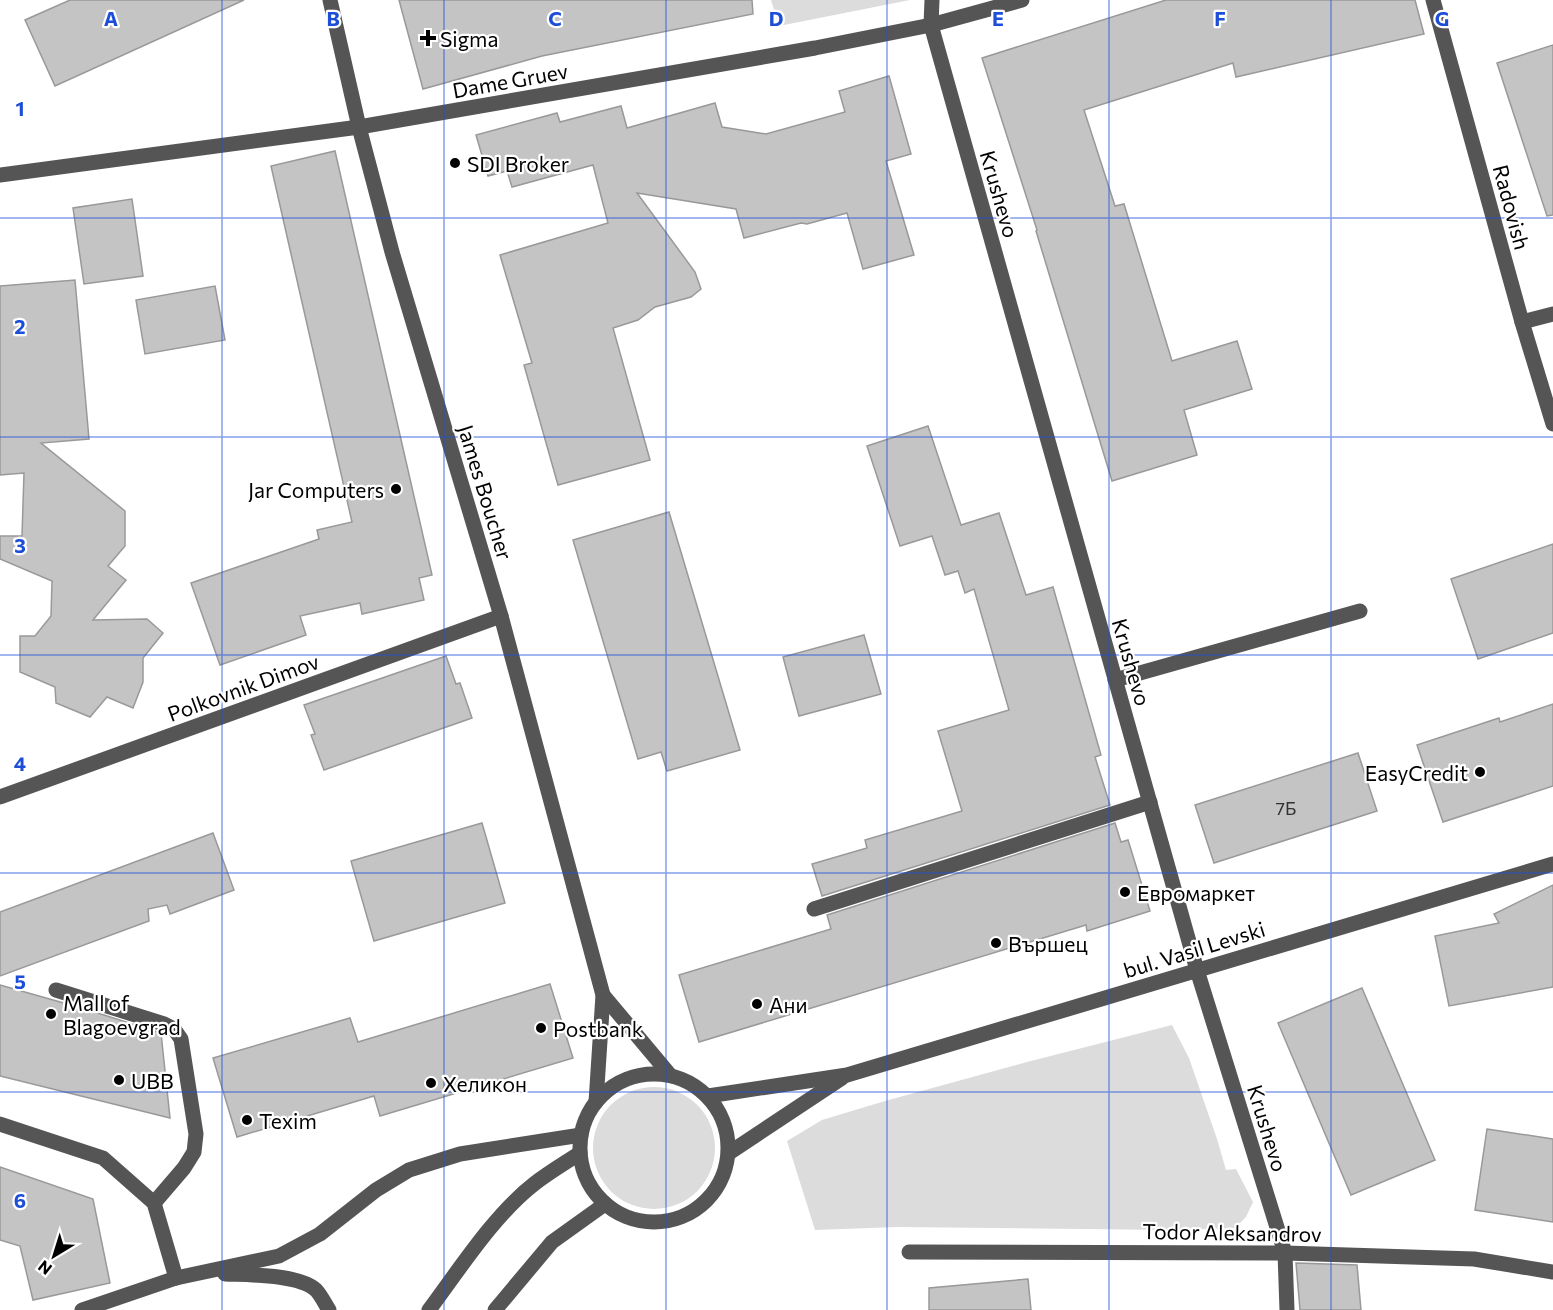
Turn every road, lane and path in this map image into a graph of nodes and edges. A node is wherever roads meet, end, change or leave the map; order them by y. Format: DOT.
graph roads {
  1 [pos="330,0"];
  2 [pos="932,0"];
  3 [pos="1022,0"];
  4 [pos="1433,0"];
  5 [pos="931,25"];
  6 [pos="359,127"];
  7 [pos="0,175"];
  8 [pos="1553,314"];
  9 [pos="1522,322"];
  10 [pos="1553,424"];
  11 [pos="1360,611"];
  12 [pos="501,616"];
  13 [pos="1115,680"];
  14 [pos="0,797"];
  15 [pos="1150,802"];
  16 [pos="1553,864"];
  17 [pos="814,909"];
  18 [pos="1197,970"];
  19 [pos="56,990"];
  20 [pos="603,995"];
  21 [pos="847,1074"];
  22 [pos="669,1075"];
  23 [pos="708,1096"];
  24 [pos="596,1102"];
  25 [pos="0,1124"];
  26 [pos="581,1135"];
  27 [pos="580,1153"];
  28 [pos="729,1153"];
  29 [pos="154,1203"];
  30 [pos="605,1204"];
  31 [pos="909,1252"];
  32 [pos="1285,1253"];
  33 [pos="1553,1272"];
  34 [pos="204,1273"];
  35 [pos="176,1278"];
  36 [pos="82,1310"];
  37 [pos="328,1310"];
  38 [pos="429,1310"];
  39 [pos="495,1310"];
  40 [pos="1287,1310"];
  1 -- 6 [label="street, James Boucher"];
  2 -- 5 [label="street, Krushevo"];
  3 -- 5 [label="street, Dame Gruev"];
  4 -- 9 [label="street, Radovish"];
  5 -- 6 [label="street, Dame Gruev"];
  5 -- 13 [label="street, Krushevo"];
  6 -- 7 [label="street, Dame Gruev"];
  6 -- 12 [label="street, James Boucher"];
  8 -- 9 [label="street"];
  9 -- 10 [label="street, Radovish"];
  11 -- 13 [label="street"];
  12 -- 14 [label="street, Polkovnik Dimov"];
  12 -- 20 [label="street, James Boucher"];
  13 -- 15 [label="street, Krushevo"];
  15 -- 17 [label="street"];
  15 -- 18 [label="street, Krushevo"];
  16 -- 18 [label="street, bul. Vasil Levski"];
  18 -- 21 [label="street, bul. Vasil Levski"];
  18 -- 32 [label="street, Krushevo"];
  19 -- 29 [label="street"];
  20 -- 22 [label="street"];
  20 -- 24 [label="street"];
  21 -- 23 [label="street, bul. Vasil Levski"];
  21 -- 28 [label="street, bul. Vasil Levski"];
  22 -- 23 [label="street"];
  22 -- 24 [label="street"];
  23 -- 28 [label="street"];
  24 -- 26 [label="street"];
  25 -- 29 [label="street"];
  26 -- 27 [label="street"];
  26 -- 34 [label="street"];
  27 -- 30 [label="street"];
  27 -- 38 [label="street"];
  28 -- 30 [label="street"];
  29 -- 35 [label="street"];
  30 -- 39 [label="street"];
  31 -- 32 [label="street, Todor Aleksandrov"];
  32 -- 33 [label="street, Todor Aleksandrov"];
  32 -- 40 [label="street, Krushevo"];
  34 -- 35 [label="street"];
  34 -- 37 [label="street"];
  35 -- 36 [label="street"];
}
